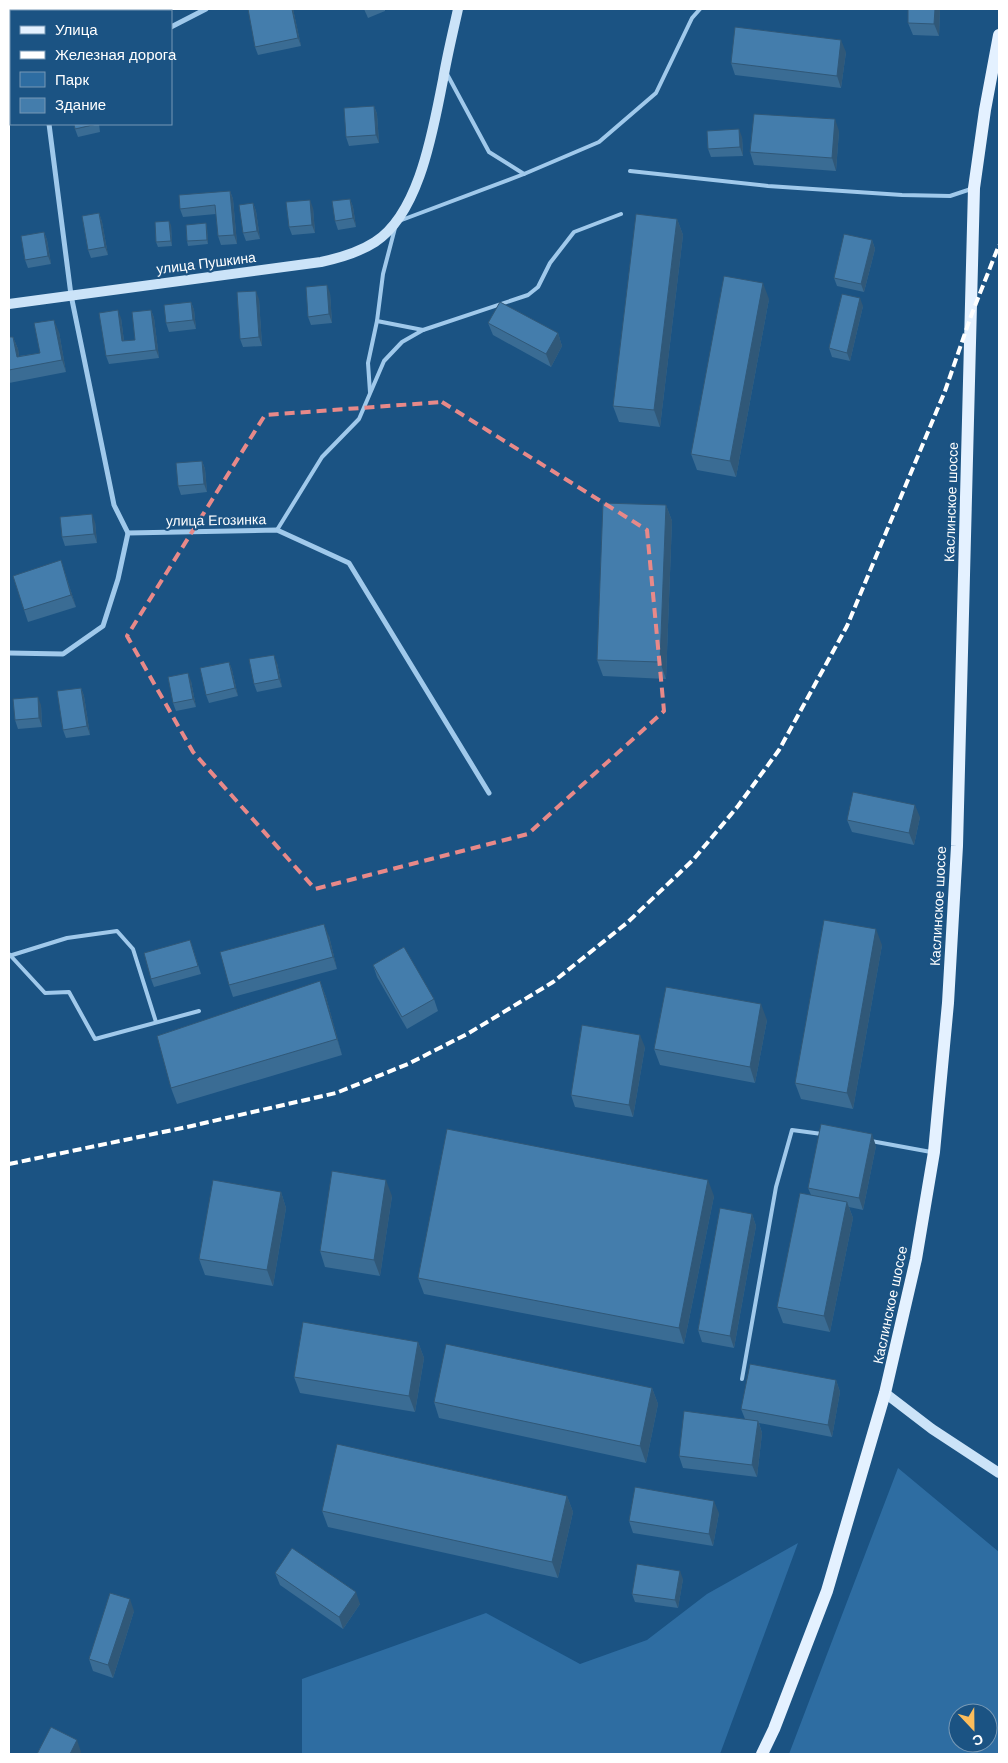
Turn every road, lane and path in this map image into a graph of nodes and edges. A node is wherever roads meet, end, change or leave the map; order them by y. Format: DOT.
graph roads {
  1 [pos="206,9"];
  2 [pos="458,9"];
  3 [pos="700,9"];
  4 [pos="172,26"];
  5 [pos="999,35"];
  6 [pos="445,70"];
  7 [pos="49,125"];
  8 [pos="630,171"];
  9 [pos="524,174"];
  10 [pos="974,188"];
  11 [pos="621,214"];
  12 [pos="396,222"];
  13 [pos="71,295"];
  14 [pos="9,304"];
  15 [pos="377,321"];
  16 [pos="423,330"];
  17 [pos="370,393"];
  18 [pos="276,530"];
  19 [pos="128,533"];
  20 [pos="9,653"];
  21 [pos="489,793"];
  22 [pos="9,955"];
  23 [pos="199,1011"];
  24 [pos="156,1022"];
  25 [pos="829,1135"];
  26 [pos="867,1141"];
  27 [pos="934,1152"];
  28 [pos="742,1379"];
  29 [pos="885,1393"];
  30 [pos="999,1473"];
  31 [pos="762,1754"];
  1 -- 4 [label="street"];
  2 -- 6 [label="street, улица Пушкина"];
  3 -- 9 [label="lane"];
  5 -- 10 [label="main road, Каслинское шоссе"];
  6 -- 9 [label="lane"];
  6 -- 12 [label="street, улица Пушкина"];
  7 -- 13 [label="street"];
  8 -- 10 [label="lane"];
  9 -- 12 [label="lane"];
  10 -- 27 [label="main road, Каслинское шоссе"];
  11 -- 16 [label="lane"];
  12 -- 13 [label="street, улица Пушкина"];
  12 -- 15 [label="lane"];
  13 -- 14 [label="street, улица Пушкина"];
  13 -- 19 [label="street"];
  15 -- 16 [label="lane"];
  15 -- 17 [label="lane"];
  16 -- 17 [label="lane"];
  17 -- 18 [label="lane"];
  18 -- 19 [label="street, улица Егозинка"];
  18 -- 21 [label="street, улица Егозинка"];
  19 -- 20 [label="street"];
  22 -- 24 [label="lane"];
  22 -- 24 [label="lane"];
  23 -- 24 [label="lane"];
  25 -- 28 [label="lane"];
  26 -- 27 [label="lane"];
  27 -- 29 [label="main road, Каслинское шоссе"];
  29 -- 30 [label="street"];
  29 -- 31 [label="main road, Каслинское шоссе"];
}
